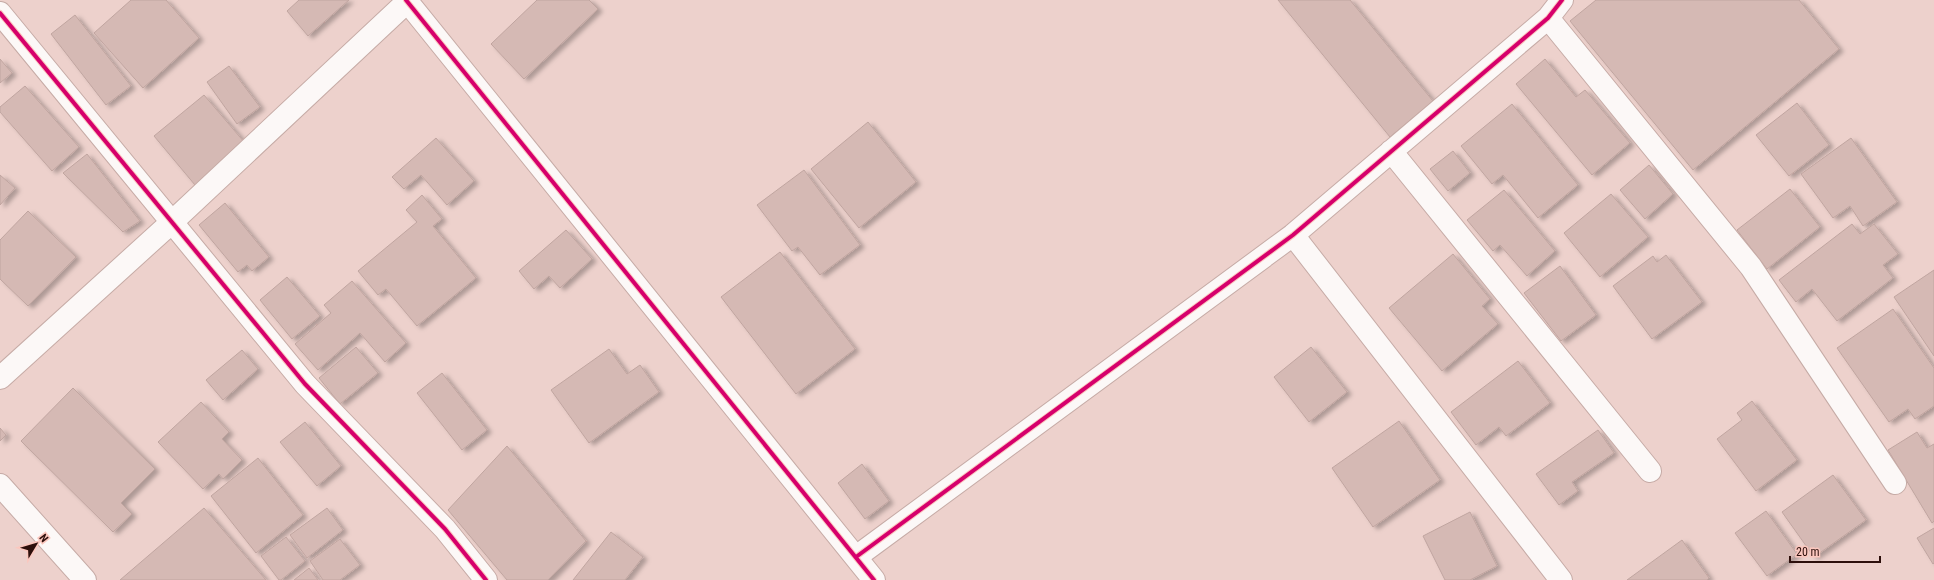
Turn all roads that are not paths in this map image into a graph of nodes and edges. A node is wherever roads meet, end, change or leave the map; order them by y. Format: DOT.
graph roads {
  1 [pos="1562,0"];
  2 [pos="408,1"];
  3 [pos="0,14"];
  4 [pos="1548,18"];
  5 [pos="1391,151"];
  6 [pos="172,222"];
  7 [pos="1293,235"];
  8 [pos="0,378"];
  9 [pos="1650,471"];
  10 [pos="1895,483"];
  11 [pos="0,484"];
  12 [pos="856,557"];
  13 [pos="85,580"];
  14 [pos="486,580"];
  15 [pos="874,580"];
  16 [pos="1561,580"];
  1 -- 4 [label="street"];
  2 -- 6 [label="street"];
  2 -- 12 [label="street"];
  3 -- 6 [label="street"];
  4 -- 5 [label="street"];
  4 -- 10 [label="street"];
  5 -- 7 [label="street"];
  5 -- 9 [label="street"];
  6 -- 8 [label="street"];
  6 -- 14 [label="street"];
  7 -- 12 [label="street"];
  7 -- 16 [label="street"];
  11 -- 13 [label="street"];
  12 -- 15 [label="street"];
}
